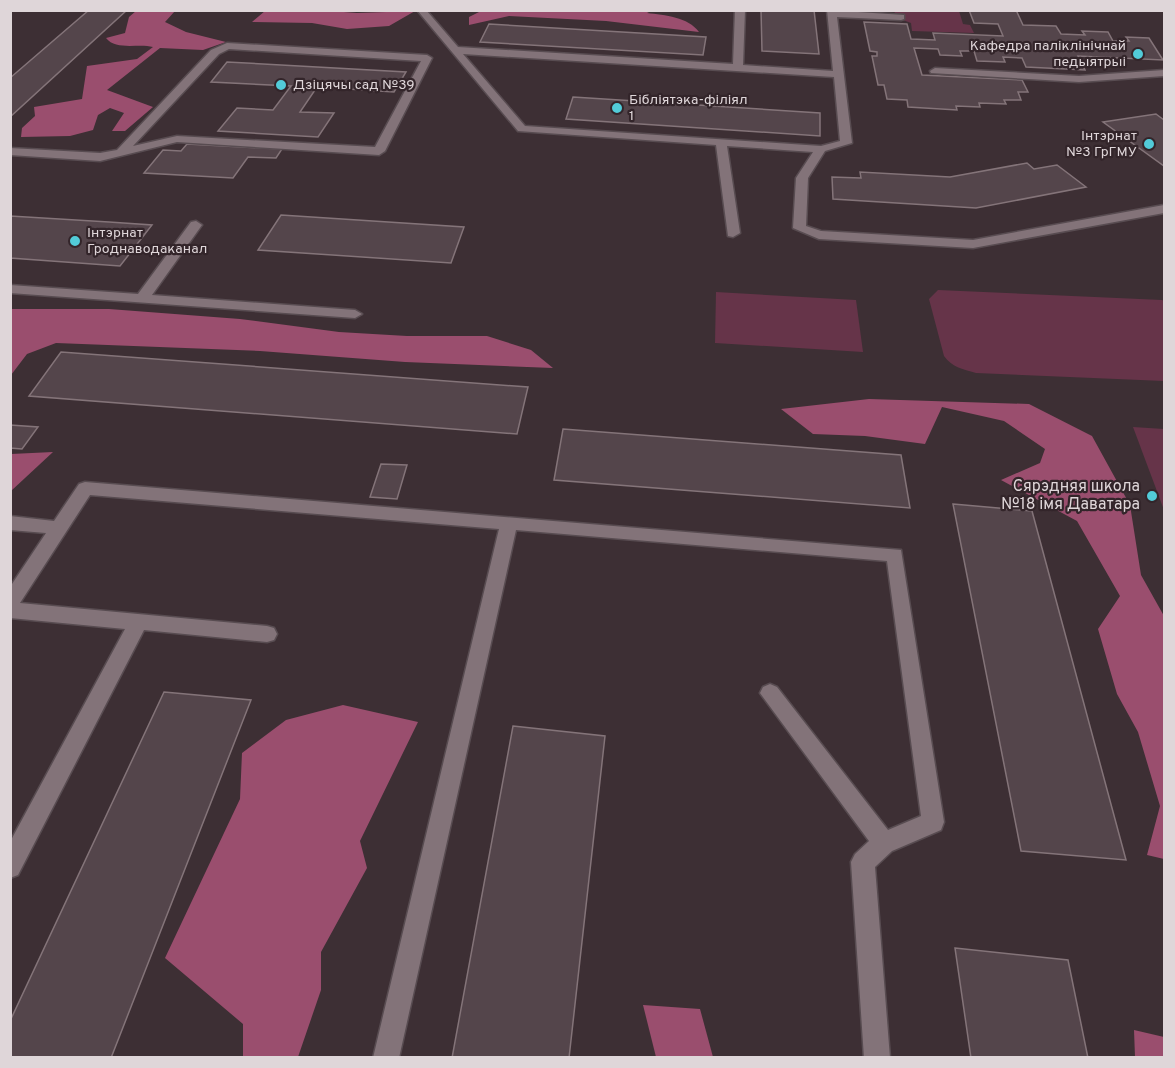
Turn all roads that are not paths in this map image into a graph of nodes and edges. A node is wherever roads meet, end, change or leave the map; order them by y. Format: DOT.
graph roads {
  1 [pos="421,10"];
  2 [pos="740,10"];
  3 [pos="833,12"];
  4 [pos="901,17"];
  5 [pos="453,50"];
  6 [pos="738,67"];
  7 [pos="935,71"];
  8 [pos="1164,73"];
  9 [pos="839,74"];
  10 [pos="721,142"];
  11 [pos="822,149"];
  12 [pos="10,151"];
  13 [pos="121,152"];
  14 [pos="1164,208"];
  15 [pos="196,225"];
  16 [pos="733,233"];
  17 [pos="10,289"];
  18 [pos="142,299"];
  19 [pos="355,314"];
  20 [pos="10,523"];
  21 [pos="509,523"];
  22 [pos="60,528"];
  23 [pos="10,603"];
  24 [pos="10,610"];
  25 [pos="139,621"];
  26 [pos="267,634"];
  27 [pos="770,693"];
  28 [pos="884,843"];
  29 [pos="10,867"];
  30 [pos="386,1058"];
  31 [pos="877,1058"];
  1 -- 5 [label="lane"];
  2 -- 6 [label="lane"];
  3 -- 4 [label="lane"];
  3 -- 9 [label="lane"];
  5 -- 6 [label="lane"];
  5 -- 10 [label="lane"];
  6 -- 9 [label="lane"];
  7 -- 8 [label="lane"];
  9 -- 11 [label="lane"];
  10 -- 11 [label="lane"];
  10 -- 16 [label="lane"];
  11 -- 14 [label="lane"];
  12 -- 13 [label="lane"];
  13 -- 13 [label="lane"];
  15 -- 18 [label="lane"];
  17 -- 18 [label="lane"];
  18 -- 19 [label="lane"];
  20 -- 22 [label="lane"];
  21 -- 22 [label="lane"];
  21 -- 28 [label="lane"];
  21 -- 30 [label="lane"];
  22 -- 23 [label="lane"];
  24 -- 25 [label="lane"];
  25 -- 26 [label="lane"];
  25 -- 29 [label="lane"];
  27 -- 28 [label="lane"];
  28 -- 31 [label="lane"];
}
